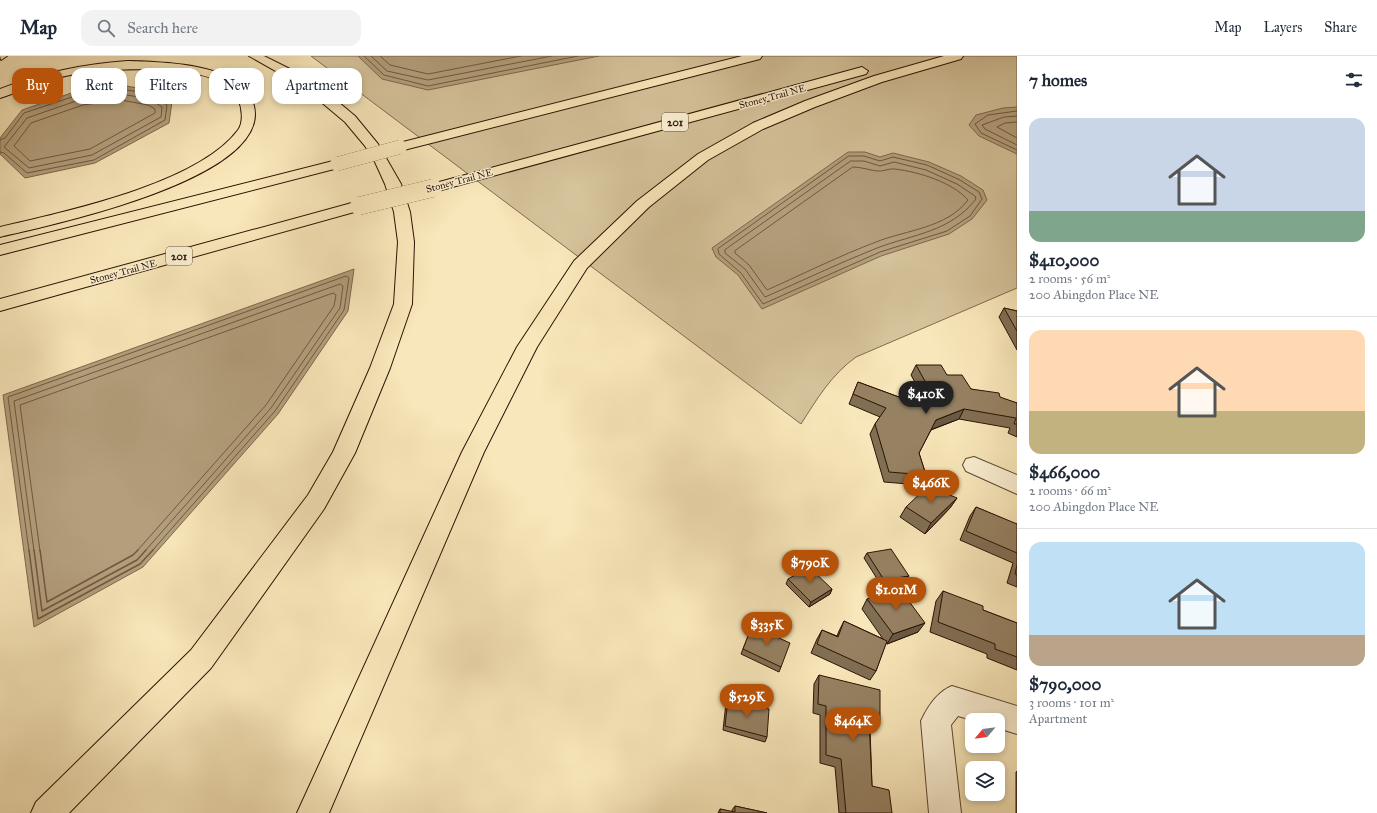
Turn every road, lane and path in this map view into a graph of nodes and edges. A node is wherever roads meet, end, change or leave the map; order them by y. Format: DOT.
graph roads {
  1 [pos="255,56"];
  2 [pos="756,56"];
  3 [pos="918,56"];
  4 [pos="957,56"];
  5 [pos="0,94"];
  6 [pos="356,211"];
  7 [pos="0,232"];
  8 [pos="0,250"];
  9 [pos="0,305"];
  10 [pos="0,316"];
  11 [pos="974,465"];
  12 [pos="1017,485"];
  13 [pos="1017,720"];
  14 [pos="47,813"];
  15 [pos="313,813"];
  16 [pos="945,813"];
  1 -- 14 [label="highway"];
  2 -- 8 [label="highway, bridge"];
  3 -- 6 [label="highway, Stoney Trail NE / 201, bridge"];
  4 -- 15 [label="highway"];
  5 -- 7 [label="highway"];
  6 -- 9 [label="highway, Stoney Trail NE / 201"];
  6 -- 10 [label="highway"];
  11 -- 12 [label="street"];
  13 -- 16 [label="street"];
}
